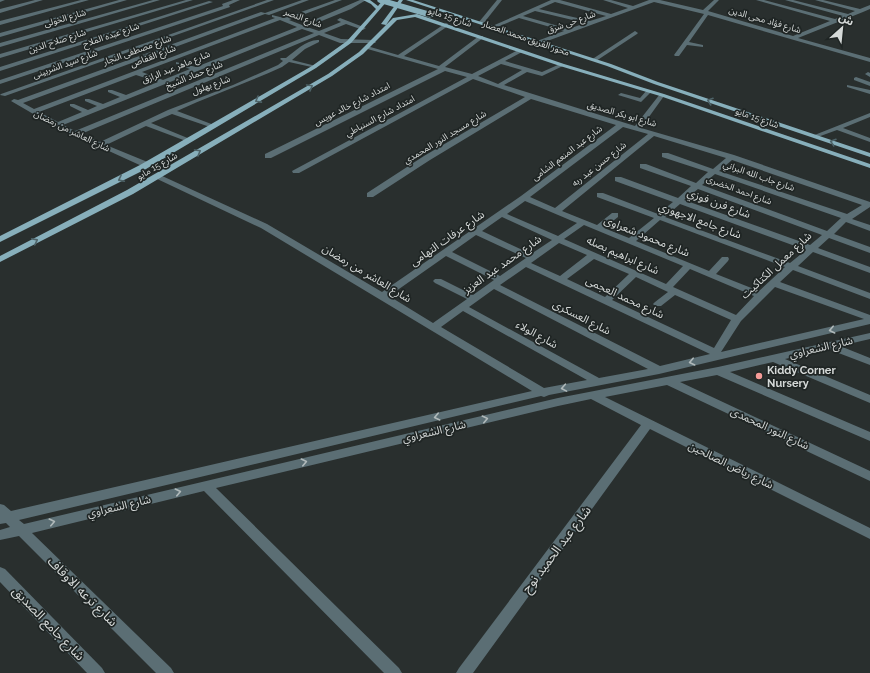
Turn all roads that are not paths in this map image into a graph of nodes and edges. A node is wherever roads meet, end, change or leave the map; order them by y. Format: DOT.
graph roads {
  1 [pos="41,0"];
  2 [pos="87,0"];
  3 [pos="125,0"];
  4 [pos="158,0"];
  5 [pos="192,0"];
  6 [pos="204,0"];
  7 [pos="238,0"];
  8 [pos="272,0"];
  9 [pos="285,0"];
  10 [pos="307,0"];
  11 [pos="340,0"];
  12 [pos="364,0"];
  13 [pos="380,0"];
  14 [pos="386,0"];
  15 [pos="395,0"];
  16 [pos="401,0"];
  17 [pos="408,0"];
  18 [pos="500,0"];
  19 [pos="555,0"];
  20 [pos="605,0"];
  21 [pos="654,0"];
  22 [pos="677,0"];
  23 [pos="717,0"];
  24 [pos="758,0"];
  25 [pos="787,0"];
  26 [pos="817,0"];
  27 [pos="211,2"];
  28 [pos="636,2"];
  29 [pos="297,3"];
  30 [pos="644,4"];
  31 [pos="864,4"];
  32 [pos="50,5"];
  33 [pos="226,5"];
  34 [pos="870,7"];
  35 [pos="57,8"];
  36 [pos="190,8"];
  37 [pos="378,8"];
  38 [pos="608,8"];
  39 [pos="634,8"];
  40 [pos="246,9"];
  41 [pos="314,9"];
  42 [pos="434,9"];
  43 [pos="535,9"];
  44 [pos="0,11"];
  45 [pos="623,11"];
  46 [pos="707,11"];
  47 [pos="861,11"];
  48 [pos="20,12"];
  49 [pos="206,13"];
  50 [pos="265,14"];
  51 [pos="140,15"];
  52 [pos="415,15"];
  53 [pos="29,16"];
  54 [pos="329,16"];
  55 [pos="518,16"];
  56 [pos="612,16"];
  57 [pos="849,16"];
  58 [pos="93,18"];
  59 [pos="282,19"];
  60 [pos="154,20"];
  61 [pos="835,21"];
  62 [pos="346,22"];
  63 [pos="0,23"];
  64 [pos="481,23"];
  65 [pos="590,23"];
  66 [pos="110,24"];
  67 [pos="169,25"];
  68 [pos="446,25"];
  69 [pos="302,26"];
  70 [pos="493,27"];
  71 [pos="363,28"];
  72 [pos="185,31"];
  73 [pos="569,31"];
  74 [pos="635,33"];
  75 [pos="0,35"];
  76 [pos="267,35"];
  77 [pos="323,35"];
  78 [pos="200,36"];
  79 [pos="27,37"];
  80 [pos="275,37"];
  81 [pos="481,37"];
  82 [pos="795,37"];
  83 [pos="55,40"];
  84 [pos="217,42"];
  85 [pos="245,42"];
  86 [pos="349,42"];
  87 [pos="373,42"];
  88 [pos="539,42"];
  89 [pos="685,43"];
  90 [pos="42,44"];
  91 [pos="0,45"];
  92 [pos="256,45"];
  93 [pos="71,46"];
  94 [pos="702,46"];
  95 [pos="367,48"];
  96 [pos="225,49"];
  97 [pos="520,51"];
  98 [pos="237,52"];
  99 [pos="88,53"];
  100 [pos="268,55"];
  101 [pos="677,55"];
  102 [pos="0,56"];
  103 [pos="399,57"];
  104 [pos="203,58"];
  105 [pos="104,59"];
  106 [pos="289,60"];
  107 [pos="594,60"];
  108 [pos="870,60"];
  109 [pos="214,61"];
  110 [pos="501,62"];
  111 [pos="178,63"];
  112 [pos="562,65"];
  113 [pos="120,66"];
  114 [pos="314,67"];
  115 [pos="442,68"];
  116 [pos="0,69"];
  117 [pos="195,69"];
  118 [pos="526,70"];
  119 [pos="137,72"];
  120 [pos="474,77"];
  121 [pos="856,79"];
  122 [pos="0,82"];
  123 [pos="163,82"];
  124 [pos="656,83"];
  125 [pos="870,84"];
  126 [pos="500,85"];
  127 [pos="849,86"];
  128 [pos="182,90"];
  129 [pos="646,90"];
  130 [pos="110,91"];
  131 [pos="870,92"];
  132 [pos="2,94"];
  133 [pos="621,95"];
  134 [pos="662,95"];
  135 [pos="125,97"];
  136 [pos="530,97"];
  137 [pos="200,98"];
  138 [pos="87,100"];
  139 [pos="17,103"];
  140 [pos="72,105"];
  141 [pos="102,106"];
  142 [pos="170,111"];
  143 [pos="32,112"];
  144 [pos="87,112"];
  145 [pos="870,115"];
  146 [pos="860,119"];
  147 [pos="144,123"];
  148 [pos="870,123"];
  149 [pos="622,124"];
  150 [pos="56,125"];
  151 [pos="212,126"];
  152 [pos="637,128"];
  153 [pos="838,128"];
  154 [pos="654,133"];
  155 [pos="75,134"];
  156 [pos="815,136"];
  157 [pos="188,140"];
  158 [pos="870,140"];
  159 [pos="99,145"];
  160 [pos="665,155"];
  161 [pos="870,155"];
  162 [pos="268,156"];
  163 [pos="731,157"];
  164 [pos="147,165"];
  165 [pos="644,166"];
  166 [pos="870,166"];
  167 [pos="296,171"];
  168 [pos="714,171"];
  169 [pos="157,177"];
  170 [pos="618,179"];
  171 [pos="697,185"];
  172 [pos="370,195"];
  173 [pos="600,195"];
  174 [pos="524,198"];
  175 [pos="679,200"];
  176 [pos="868,206"];
  177 [pos="556,211"];
  178 [pos="501,214"];
  179 [pos="615,215"];
  180 [pos="660,217"];
  181 [pos="846,218"];
  182 [pos="583,222"];
  183 [pos="599,228"];
  184 [pos="870,228"];
  185 [pos="476,232"];
  186 [pos="828,234"];
  187 [pos="0,240"];
  188 [pos="558,240"];
  189 [pos="631,241"];
  190 [pos="812,248"];
  191 [pos="870,250"];
  192 [pos="446,253"];
  193 [pos="593,255"];
  194 [pos="725,258"];
  195 [pos="0,259"];
  196 [pos="529,260"];
  197 [pos="689,265"];
  198 [pos="791,265"];
  199 [pos="870,270"];
  200 [pos="635,274"];
  201 [pos="711,274"];
  202 [pos="561,280"];
  203 [pos="438,281"];
  204 [pos="497,282"];
  205 [pos="773,283"];
  206 [pos="670,289"];
  207 [pos="760,295"];
  208 [pos="383,296"];
  209 [pos="870,296"];
  210 [pos="474,298"];
  211 [pos="606,301"];
  212 [pos="658,304"];
  213 [pos="463,307"];
  214 [pos="870,318"];
  215 [pos="736,319"];
  216 [pos="870,321"];
  217 [pos="434,327"];
  218 [pos="870,336"];
  219 [pos="828,345"];
  220 [pos="714,355"];
  221 [pos="774,358"];
  222 [pos="870,362"];
  223 [pos="659,370"];
  224 [pos="718,371"];
  225 [pos="670,381"];
  226 [pos="599,382"];
  227 [pos="542,392"];
  228 [pos="592,396"];
  229 [pos="870,399"];
  230 [pos="558,402"];
  231 [pos="648,424"];
  232 [pos="870,437"];
  233 [pos="870,476"];
  234 [pos="206,486"];
  235 [pos="3,515"];
  236 [pos="21,530"];
  237 [pos="870,534"];
  238 [pos="0,535"];
  239 [pos="0,573"];
  240 [pos="97,673"];
  241 [pos="166,673"];
  242 [pos="394,673"];
  243 [pos="464,673"];
  1 -- 44 [label="street"];
  2 -- 35 [label="street"];
  3 -- 75 [label="street"];
  4 -- 58 [label="street, شارع الخولى"];
  5 -- 51 [label="street"];
  6 -- 27 [label="street, شارع النصر"];
  7 -- 33 [label="street, شارع عبده الملاح"];
  8 -- 40 [label="street, شارع سيد الشربينى"];
  9 -- 29 [label="street"];
  10 -- 29 [label="street, شارع مصطفى النجار"];
  11 -- 41 [label="street, شارع القفاص"];
  12 -- 37 [label="main road"];
  12 -- 54 [label="street, شارع ماهر عبد الرازق"];
  13 -- 129 [label="main road, محور الفريق محمد العصار, bridge"];
  14 -- 37 [label="main road, شارع 15 مايو"];
  15 -- 124 [label="main road, محور الفريق محمد العصار"];
  16 -- 87 [label="main road"];
  17 -- 42 [label="main road, شارع 15 مايو"];
  18 -- 64 [label="street"];
  19 -- 43 [label="street"];
  19 -- 56 [label="street"];
  20 -- 39 [label="street"];
  21 -- 30 [label="street, شارع حى شرق"];
  21 -- 46 [label="street, شارع فؤاد محى الدين"];
  22 -- 46 [label="street"];
  23 -- 46 [label="street"];
  24 -- 61 [label="street"];
  25 -- 57 [label="street"];
  26 -- 47 [label="street"];
  27 -- 33 [label="street, شارع النصر"];
  27 -- 36 [label="street, شارع صلاح الدين"];
  28 -- 30 [label="street"];
  29 -- 41 [label="street"];
  29 -- 50 [label="street, شارع مصطفى النجار"];
  30 -- 39 [label="street, شارع حى شرق"];
  31 -- 34 [label="street"];
  32 -- 35 [label="street"];
  33 -- 40 [label="street, شارع النصر"];
  33 -- 49 [label="street, شارع عبده الملاح"];
  34 -- 47 [label="street"];
  35 -- 53 [label="street"];
  36 -- 49 [label="street"];
  36 -- 60 [label="street, شارع صلاح الدين"];
  37 -- 71 [label="main road, شارع 15 مايو"];
  38 -- 45 [label="street"];
  39 -- 45 [label="street, شارع حى شرق"];
  40 -- 50 [label="street, شارع النصر"];
  40 -- 72 [label="street, شارع سيد الشربينى"];
  41 -- 54 [label="street"];
  41 -- 59 [label="street, شارع القفاص"];
  42 -- 52 [label="main road"];
  42 -- 64 [label="main road, شارع 15 مايو"];
  43 -- 55 [label="street"];
  43 -- 65 [label="street"];
  45 -- 56 [label="street, شارع حى شرق"];
  46 -- 82 [label="street, شارع فؤاد محى الدين"];
  46 -- 89 [label="street"];
  47 -- 57 [label="street"];
  48 -- 53 [label="street"];
  49 -- 67 [label="street, شارع عبده الملاح"];
  50 -- 59 [label="street, شارع النصر"];
  50 -- 78 [label="street, شارع مصطفى النجار"];
  51 -- 60 [label="street"];
  51 -- 66 [label="street"];
  52 -- 68 [label="main road, شارع 15 مايو"];
  52 -- 87 [label="main road, شارع 15 مايو"];
  53 -- 63 [label="street"];
  54 -- 62 [label="street"];
  54 -- 69 [label="street, شارع ماهر عبد الرازق"];
  55 -- 70 [label="street"];
  55 -- 73 [label="street"];
  56 -- 65 [label="street, شارع حى شرق"];
  57 -- 61 [label="street"];
  58 -- 66 [label="street"];
  58 -- 79 [label="street, شارع الخولى"];
  59 -- 69 [label="street, شارع النصر"];
  59 -- 84 [label="street, شارع القفاص"];
  60 -- 67 [label="street"];
  60 -- 93 [label="street, شارع صلاح الدين"];
  61 -- 82 [label="street"];
  62 -- 71 [label="street"];
  62 -- 77 [label="street"];
  64 -- 70 [label="main road, شارع 15 مايو"];
  65 -- 73 [label="street, شارع حى شرق"];
  66 -- 83 [label="street"];
  67 -- 72 [label="street"];
  67 -- 99 [label="street, شارع عبده الملاح"];
  68 -- 81 [label="main road, شارع 15 مايو"];
  68 -- 103 [label="street"];
  69 -- 77 [label="street, شارع النصر"];
  69 -- 80 [label="street, شارع ماهر عبد الرازق"];
  70 -- 88 [label="main road, شارع 15 مايو"];
  71 -- 86 [label="main road, شارع 15 مايو"];
  72 -- 78 [label="street"];
  72 -- 105 [label="street, شارع سيد الشربينى"];
  73 -- 88 [label="street, شارع حى شرق"];
  74 -- 107 [label="street"];
  76 -- 80 [label="street"];
  77 -- 86 [label="street, شارع النصر"];
  77 -- 100 [label="street, شارع حماد الشيخ"];
  77 -- 106 [label="street, شارع بهلول"];
  78 -- 84 [label="street"];
  78 -- 113 [label="street, شارع مصطفى النجار"];
  79 -- 90 [label="street"];
  79 -- 91 [label="street, شارع الخولى"];
  80 -- 92 [label="street, شارع ماهر عبد الرازق"];
  81 -- 97 [label="main road, شارع 15 مايو"];
  81 -- 115 [label="street, امتداد شارع خالد عويس"];
  82 -- 108 [label="street, شارع فؤاد محى الدين"];
  83 -- 90 [label="street"];
  83 -- 93 [label="street"];
  84 -- 119 [label="street, شارع القفاص"];
  85 -- 92 [label="street"];
  86 -- 87 [label="street, شارع النصر"];
  86 -- 114 [label="main road, شارع 15 مايو"];
  87 -- 95 [label="main road, شارع 15 مايو"];
  88 -- 107 [label="main road, شارع 15 مايو"];
  89 -- 94 [label="street"];
  89 -- 101 [label="street"];
  90 -- 102 [label="street"];
  92 -- 98 [label="street, شارع ماهر عبد الرازق"];
  93 -- 99 [label="street"];
  93 -- 116 [label="street, شارع صلاح الدين"];
  95 -- 103 [label="street, شارع ابو بكر الصديق"];
  169 -- 95 [label="main road, شارع 15 مايو, one-way"];
  96 -- 98 [label="street"];
  97 -- 110 [label="street, امتداد شارع السنباطي"];
  97 -- 112 [label="main road, شارع 15 مايو"];
  98 -- 109 [label="street, شارع ماهر عبد الرازق"];
  99 -- 105 [label="street"];
  99 -- 122 [label="street, شارع عبده الملاح"];
  100 -- 106 [label="street"];
  100 -- 128 [label="street, شارع حماد الشيخ"];
  103 -- 115 [label="street, شارع ابو بكر الصديق"];
  104 -- 109 [label="street"];
  105 -- 113 [label="street"];
  105 -- 132 [label="street, شارع سيد الشربينى"];
  106 -- 114 [label="street"];
  106 -- 137 [label="street, شارع بهلول"];
  107 -- 124 [label="main road, شارع 15 مايو"];
  109 -- 117 [label="street, شارع ماهر عبد الرازق"];
  110 -- 118 [label="street"];
  110 -- 120 [label="street, امتداد شارع السنباطي"];
  111 -- 117 [label="street"];
  112 -- 118 [label="street"];
  112 -- 129 [label="main road, شارع 15 مايو"];
  113 -- 119 [label="street"];
  113 -- 139 [label="street, شارع مصطفى النجار"];
  114 -- 151 [label="main road, شارع 15 مايو, one-way"];
  115 -- 120 [label="street, شارع ابو بكر الصديق"];
  115 -- 162 [label="street, امتداد شارع خالد عويس"];
  117 -- 123 [label="street, شارع ماهر عبد الرازق"];
  118 -- 126 [label="street"];
  119 -- 123 [label="street"];
  119 -- 143 [label="street, شارع القفاص"];
  120 -- 126 [label="street, شارع ابو بكر الصديق"];
  120 -- 167 [label="street, امتداد شارع السنباطي"];
  121 -- 125 [label="street"];
  123 -- 135 [label="street, شارع ماهر عبد الرازق"];
  156 -- 124 [label="main road, شارع 15 مايو, one-way"];
  126 -- 136 [label="street, شارع ابو بكر الصديق"];
  127 -- 131 [label="street"];
  128 -- 137 [label="street"];
  128 -- 155 [label="street, شارع حماد الشيخ"];
  129 -- 133 [label="street"];
  129 -- 134 [label="main road, شارع 15 مايو"];
  130 -- 135 [label="street"];
  132 -- 139 [label="street, شارع العاشر من رمضان"];
  134 -- 152 [label="street"];
  134 -- 166 [label="main road, شارع 15 مايو"];
  135 -- 141 [label="street, شارع ماهر عبد الرازق"];
  136 -- 149 [label="street, شارع ابو بكر الصديق"];
  136 -- 172 [label="street, شارع مسجد النور المحمدي"];
  137 -- 142 [label="street, شارع بهلول"];
  138 -- 141 [label="street"];
  139 -- 143 [label="street, شارع العاشر من رمضان"];
  140 -- 144 [label="street"];
  141 -- 144 [label="street, شارع ماهر عبد الرازق"];
  142 -- 147 [label="street, شارع بهلول"];
  142 -- 151 [label="street"];
  143 -- 150 [label="street, شارع العاشر من رمضان"];
  144 -- 150 [label="street, شارع ماهر عبد الرازق"];
  145 -- 146 [label="street"];
  146 -- 148 [label="street"];
  146 -- 153 [label="street"];
  147 -- 157 [label="street"];
  147 -- 159 [label="street, شارع بهلول"];
  149 -- 152 [label="street, شارع ابو بكر الصديق"];
  149 -- 174 [label="street, شارع عبد المنعم الشامى"];
  150 -- 155 [label="street, شارع العاشر من رمضان"];
  151 -- 157 [label="main road, شارع 15 مايو"];
  152 -- 154 [label="street, شارع ابو بكر الصديق"];
  153 -- 156 [label="street"];
  153 -- 158 [label="street"];
  154 -- 163 [label="street, شارع ابو بكر الصديق"];
  154 -- 177 [label="street, شارع حسن عبد ربه"];
  155 -- 159 [label="street, شارع العاشر من رمضان"];
  161 -- 156 [label="main road, شارع 15 مايو, one-way"];
  157 -- 164 [label="main road, شارع 15 مايو"];
  159 -- 164 [label="street, شارع العاشر من رمضان"];
  160 -- 168 [label="street, شارع جاب الله البراني"];
  163 -- 168 [label="street"];
  163 -- 176 [label="street, شارع ابو بكر الصديق"];
  164 -- 187 [label="main road, شارع 15 مايو, one-way"];
  165 -- 171 [label="street, شارع احمد الخضرى"];
  168 -- 171 [label="street"];
  168 -- 181 [label="street, شارع جاب الله البراني"];
  195 -- 169 [label="main road, شارع 15 مايو, one-way"];
  169 -- 208 [label="street, شارع العاشر من رمضان"];
  170 -- 175 [label="street, شارع فرن فوزي"];
  171 -- 175 [label="street"];
  171 -- 186 [label="street, شارع احمد الخضرى"];
  173 -- 180 [label="street, شارع جامع الاجهوري"];
  174 -- 177 [label="street, شارع محمود شعراوى"];
  174 -- 178 [label="street, شارع عرفات التهامى"];
  175 -- 180 [label="street"];
  175 -- 190 [label="street, شارع فرن فوزي"];
  176 -- 181 [label="street, شارع معمل الكتاكيت"];
  177 -- 182 [label="street, شارع محمود شعراوى"];
  178 -- 185 [label="street, شارع عرفات التهامى"];
  178 -- 188 [label="street, شارع ابراهيم بصله"];
  179 -- 183 [label="street"];
  180 -- 189 [label="street"];
  180 -- 198 [label="street, شارع جامع الاجهوري"];
  181 -- 184 [label="street, شارع جاب الله البراني"];
  181 -- 186 [label="street, شارع معمل الكتاكيت"];
  182 -- 183 [label="street, شارع محمود شعراوى"];
  182 -- 188 [label="street, شارع محمد عبد العزيز"];
  183 -- 189 [label="street, شارع محمود شعراوى"];
  185 -- 192 [label="street, شارع عرفات التهامى"];
  185 -- 196 [label="street, شارع محمد العجمى"];
  186 -- 190 [label="street, شارع معمل الكتاكيت"];
  186 -- 191 [label="street, شارع احمد الخضرى"];
  188 -- 193 [label="street, شارع ابراهيم بصله"];
  188 -- 196 [label="street, شارع محمد عبد العزيز"];
  189 -- 197 [label="street, شارع محمود شعراوى"];
  190 -- 198 [label="street, شارع معمل الكتاكيت"];
  190 -- 199 [label="street, شارع فرن فوزي"];
  192 -- 204 [label="street, شارع العسكرى"];
  192 -- 208 [label="street, شارع عرفات التهامى"];
  193 -- 200 [label="street, شارع ابراهيم بصله"];
  193 -- 202 [label="street"];
  194 -- 201 [label="street"];
  196 -- 202 [label="street, شارع محمد العجمى"];
  196 -- 204 [label="street, شارع محمد عبد العزيز"];
  197 -- 201 [label="street, شارع محمود شعراوى"];
  197 -- 206 [label="street"];
  198 -- 205 [label="street, شارع معمل الكتاكيت"];
  198 -- 209 [label="street, شارع جامع الاجهوري"];
  200 -- 206 [label="street, شارع ابراهيم بصله"];
  200 -- 211 [label="street"];
  201 -- 207 [label="street, شارع محمود شعراوى"];
  202 -- 211 [label="street, شارع محمد العجمى"];
  203 -- 210 [label="street"];
  204 -- 210 [label="street, شارع محمد عبد العزيز"];
  204 -- 223 [label="street, شارع العسكرى"];
  205 -- 207 [label="street, شارع معمل الكتاكيت"];
  205 -- 214 [label="street"];
  206 -- 212 [label="street"];
  206 -- 215 [label="street, شارع ابراهيم بصله"];
  207 -- 215 [label="street, شارع معمل الكتاكيت"];
  208 -- 217 [label="street, شارع العاشر من رمضان"];
  210 -- 213 [label="street, شارع محمد عبد العزيز"];
  211 -- 220 [label="street, شارع محمد العجمى"];
  213 -- 217 [label="street, شارع محمد عبد العزيز"];
  213 -- 226 [label="street, شارع الولاء"];
  215 -- 220 [label="street, شارع معمل الكتاكيت"];
  216 -- 220 [label="street, شارع الشعراوي, one-way"];
  217 -- 227 [label="street, شارع العاشر من رمضان"];
  218 -- 219 [label="street, شارع الشعراوي"];
  219 -- 221 [label="street, شارع الشعراوي"];
  219 -- 222 [label="street"];
  220 -- 223 [label="street, شارع الشعراوي, one-way"];
  221 -- 224 [label="street, شارع الشعراوي"];
  221 -- 229 [label="street"];
  223 -- 226 [label="street, شارع الشعراوي"];
  224 -- 225 [label="street, شارع الشعراوي"];
  224 -- 232 [label="street"];
  225 -- 228 [label="street, شارع الشعراوي"];
  225 -- 233 [label="street, شارع النور المحمدى"];
  226 -- 227 [label="street, شارع الشعراوي, one-way"];
  227 -- 230 [label="street, شارع العاشر من رمضان"];
  227 -- 235 [label="street, شارع الشعراوي, one-way"];
  228 -- 230 [label="street, شارع الشعراوي"];
  228 -- 231 [label="street, شارع رياض الصالحين"];
  234 -- 230 [label="street, شارع الشعراوي, one-way"];
  231 -- 237 [label="street, شارع رياض الصالحين"];
  231 -- 243 [label="street, شارع عبد الحميد نوح"];
  236 -- 234 [label="street, شارع الشعراوي, one-way"];
  234 -- 242 [label="street"];
  235 -- 236 [label="street, شارع ترعه الاوقاف"];
  236 -- 238 [label="street, شارع الشعراوي"];
  236 -- 241 [label="street, شارع ترعه الاوقاف"];
  239 -- 240 [label="street, شارع جامع الصديق"];
}
